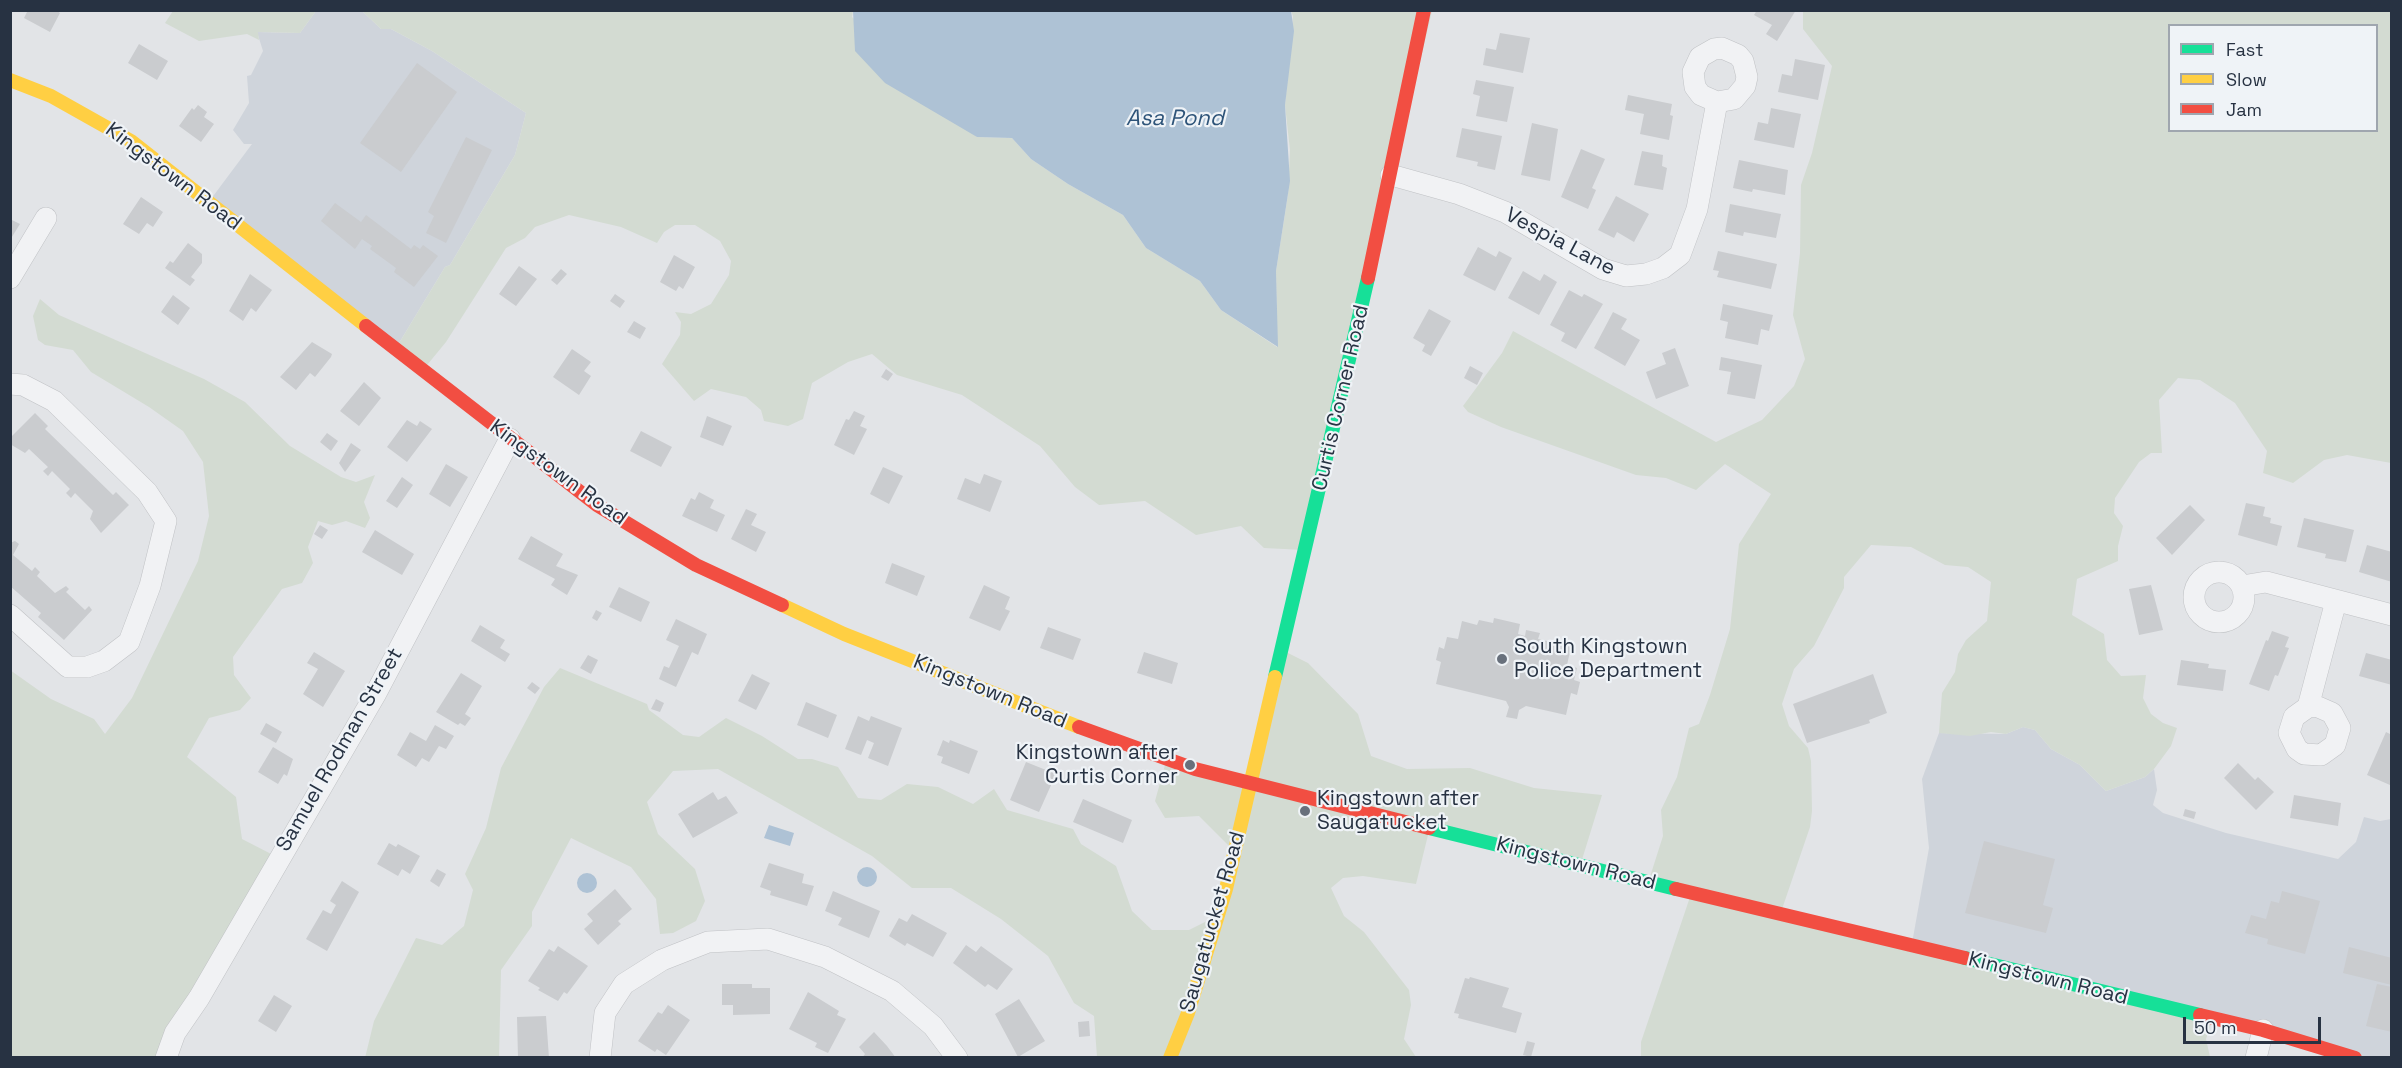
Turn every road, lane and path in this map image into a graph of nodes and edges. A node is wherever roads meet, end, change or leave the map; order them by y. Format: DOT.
graph roads {
  1 [pos="1424,10"];
  2 [pos="10,80"];
  3 [pos="1717,102"];
  4 [pos="1391,175"];
  5 [pos="46,218"];
  6 [pos="10,278"];
  7 [pos="10,384"];
  8 [pos="510,439"];
  9 [pos="2242,586"];
  10 [pos="2336,601"];
  11 [pos="10,615"];
  12 [pos="2391,615"];
  13 [pos="2308,706"];
  14 [pos="1250,784"];
  15 [pos="2263,1030"];
  16 [pos="166,1058"];
  17 [pos="600,1058"];
  18 [pos="957,1058"];
  19 [pos="1170,1058"];
  20 [pos="2256,1058"];
  21 [pos="2355,1058"];
  1 -- 4 [label="main road, Curtis Corner Road"];
  2 -- 8 [label="main road, Kingstown Road"];
  3 -- 4 [label="street, Vespia Lane"];
  4 -- 14 [label="main road, Curtis Corner Road"];
  5 -- 6 [label="street"];
  7 -- 11 [label="street"];
  8 -- 14 [label="main road, Kingstown Road"];
  8 -- 16 [label="street, Samuel Rodman Street"];
  9 -- 10 [label="street"];
  10 -- 12 [label="street"];
  10 -- 13 [label="street"];
  14 -- 15 [label="main road, Kingstown Road"];
  14 -- 19 [label="main road, Saugatucket Road"];
  15 -- 20 [label="street"];
  15 -- 21 [label="main road, Kingstown Road"];
  17 -- 18 [label="street"];
}
